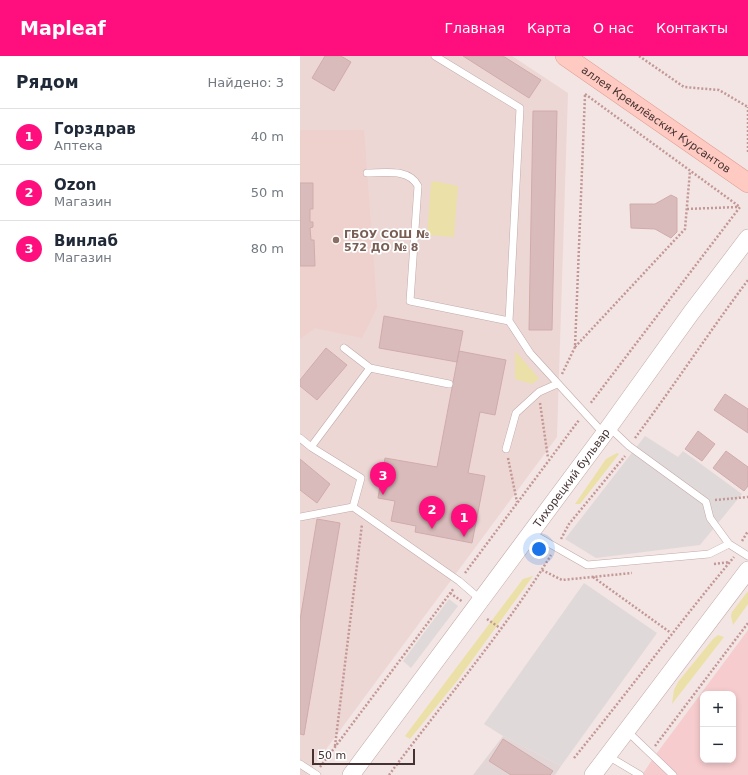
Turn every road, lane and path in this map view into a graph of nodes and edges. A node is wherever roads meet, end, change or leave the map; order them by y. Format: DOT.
graph roads {
  1 [pos="435,56"];
  2 [pos="565,56"];
  3 [pos="639,56"];
  4 [pos="748,107"];
  5 [pos="748,152"];
  6 [pos="690,171"];
  7 [pos="367,173"];
  8 [pos="748,183"];
  9 [pos="740,207"];
  10 [pos="687,209"];
  11 [pos="748,238"];
  12 [pos="748,280"];
  13 [pos="509,321"];
  14 [pos="575,347"];
  15 [pos="344,348"];
  16 [pos="370,368"];
  17 [pos="449,384"];
  18 [pos="557,384"];
  19 [pos="539,392"];
  20 [pos="584,413"];
  21 [pos="606,430"];
  22 [pos="300,438"];
  23 [pos="629,446"];
  24 [pos="311,447"];
  25 [pos="506,449"];
  26 [pos="548,458"];
  27 [pos="517,502"];
  28 [pos="353,507"];
  29 [pos="363,515"];
  30 [pos="300,517"];
  31 [pos="748,531"];
  32 [pos="531,533"];
  33 [pos="729,544"];
  34 [pos="556,547"];
  35 [pos="739,551"];
  36 [pos="748,556"];
  37 [pos="748,570"];
  38 [pos="593,577"];
  39 [pos="459,581"];
  40 [pos="450,593"];
  41 [pos="481,600"];
  42 [pos="463,602"];
  43 [pos="487,619"];
  44 [pos="748,623"];
  45 [pos="500,628"];
  46 [pos="672,633"];
  47 [pos="627,731"];
  48 [pos="335,746"];
  49 [pos="650,754"];
  50 [pos="608,756"];
  51 [pos="574,758"];
  52 [pos="300,764"];
  53 [pos="316,774"];
  54 [pos="351,775"];
  55 [pos="389,775"];
  56 [pos="593,775"];
  57 [pos="640,775"];
  58 [pos="672,775"];
  1 -- 13 [label="lane"];
  2 -- 8 [label="main road, аллея Кремлёвских Курсантов"];
  3 -- 4 [label="path"];
  4 -- 5 [label="path"];
  6 -- 9 [label="path"];
  6 -- 10 [label="path"];
  6 -- 14 [label="path"];
  7 -- 13 [label="lane"];
  9 -- 10 [label="path"];
  9 -- 20 [label="path"];
  10 -- 14 [label="path"];
  11 -- 21 [label="street, Тихорецкий бульвар"];
  12 -- 23 [label="path"];
  13 -- 18 [label="lane"];
  14 -- 18 [label="path"];
  15 -- 16 [label="lane"];
  16 -- 17 [label="lane"];
  16 -- 24 [label="lane"];
  18 -- 19 [label="lane"];
  18 -- 20 [label="lane"];
  19 -- 25 [label="lane"];
  19 -- 26 [label="path"];
  20 -- 21 [label="lane"];
  20 -- 26 [label="path"];
  21 -- 23 [label="lane"];
  21 -- 32 [label="street, Тихорецкий бульвар"];
  22 -- 24 [label="lane"];
  23 -- 33 [label="lane"];
  23 -- 34 [label="path"];
  24 -- 28 [label="lane"];
  25 -- 27 [label="path"];
  26 -- 27 [label="path"];
  27 -- 39 [label="path"];
  28 -- 29 [label="lane"];
  28 -- 30 [label="lane"];
  29 -- 39 [label="lane"];
  29 -- 48 [label="path"];
  31 -- 35 [label="path"];
  32 -- 34 [label="lane"];
  32 -- 41 [label="street, Тихорецкий бульвар"];
  33 -- 34 [label="lane"];
  33 -- 35 [label="lane"];
  34 -- 45 [label="path"];
  35 -- 36 [label="lane"];
  35 -- 46 [label="path"];
  37 -- 47 [label="street"];
  38 -- 46 [label="path"];
  39 -- 40 [label="path"];
  39 -- 41 [label="lane"];
  40 -- 42 [label="path"];
  40 -- 48 [label="path"];
  41 -- 54 [label="street, Тихорецкий бульвар"];
  43 -- 45 [label="path"];
  44 -- 49 [label="path"];
  45 -- 55 [label="path"];
  46 -- 51 [label="path"];
  47 -- 49 [label="lane"];
  47 -- 50 [label="street"];
  48 -- 53 [label="path"];
  49 -- 58 [label="lane"];
  50 -- 56 [label="street"];
  50 -- 57 [label="lane"];
  52 -- 53 [label="lane"];
}
